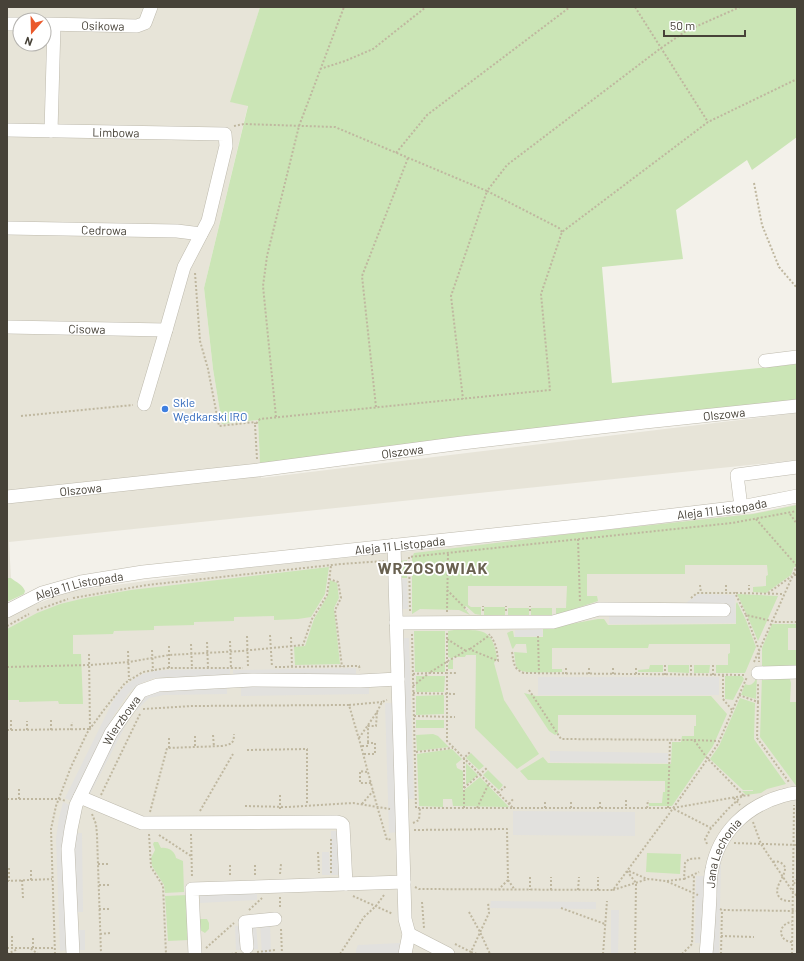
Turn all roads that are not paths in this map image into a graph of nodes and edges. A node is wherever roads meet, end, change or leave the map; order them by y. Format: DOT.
graph roads {
  1 [pos="151,7"];
  2 [pos="52,24"];
  3 [pos="50,52"];
  4 [pos="7,130"];
  5 [pos="51,131"];
  6 [pos="7,228"];
  7 [pos="201,234"];
  8 [pos="7,326"];
  9 [pos="166,330"];
  10 [pos="797,357"];
  11 [pos="765,361"];
  12 [pos="144,404"];
  13 [pos="797,406"];
  14 [pos="797,467"];
  15 [pos="797,496"];
  16 [pos="7,497"];
  17 [pos="741,507"];
  18 [pos="394,545"];
  19 [pos="724,610"];
  20 [pos="7,611"];
  21 [pos="396,623"];
  22 [pos="756,668"];
  23 [pos="794,675"];
  24 [pos="398,679"];
  25 [pos="794,793"];
  26 [pos="78,800"];
  27 [pos="347,884"];
  28 [pos="409,884"];
  29 [pos="279,919"];
  30 [pos="409,934"];
  31 [pos="247,947"];
  32 [pos="450,948"];
  33 [pos="73,954"];
  34 [pos="195,954"];
  35 [pos="405,954"];
  36 [pos="706,954"];
  1 -- 2 [label="street, Osikowa"];
  3 -- 5 [label="street"];
  4 -- 5 [label="street, Limbowa"];
  5 -- 7 [label="street, Limbowa"];
  6 -- 7 [label="street, Cedrowa"];
  7 -- 9 [label="street"];
  8 -- 9 [label="street, Cisowa"];
  9 -- 12 [label="street"];
  10 -- 11 [label="street"];
  13 -- 16 [label="street, Olszowa"];
  14 -- 17 [label="street"];
  15 -- 17 [label="street, Aleja 11 Listopada"];
  17 -- 18 [label="street, Aleja 11 Listopada"];
  18 -- 20 [label="street, Aleja 11 Listopada"];
  18 -- 21 [label="street"];
  19 -- 21 [label="street"];
  21 -- 24 [label="street"];
  22 -- 23 [label="street"];
  24 -- 26 [label="street, Wierzbowa"];
  24 -- 28 [label="street"];
  25 -- 36 [label="street, Jana Lechonia"];
  26 -- 27 [label="street"];
  26 -- 33 [label="street, Wierzbowa"];
  27 -- 28 [label="street"];
  27 -- 34 [label="street"];
  28 -- 30 [label="street"];
  29 -- 31 [label="street"];
  30 -- 32 [label="street"];
  30 -- 35 [label="street"];
}
